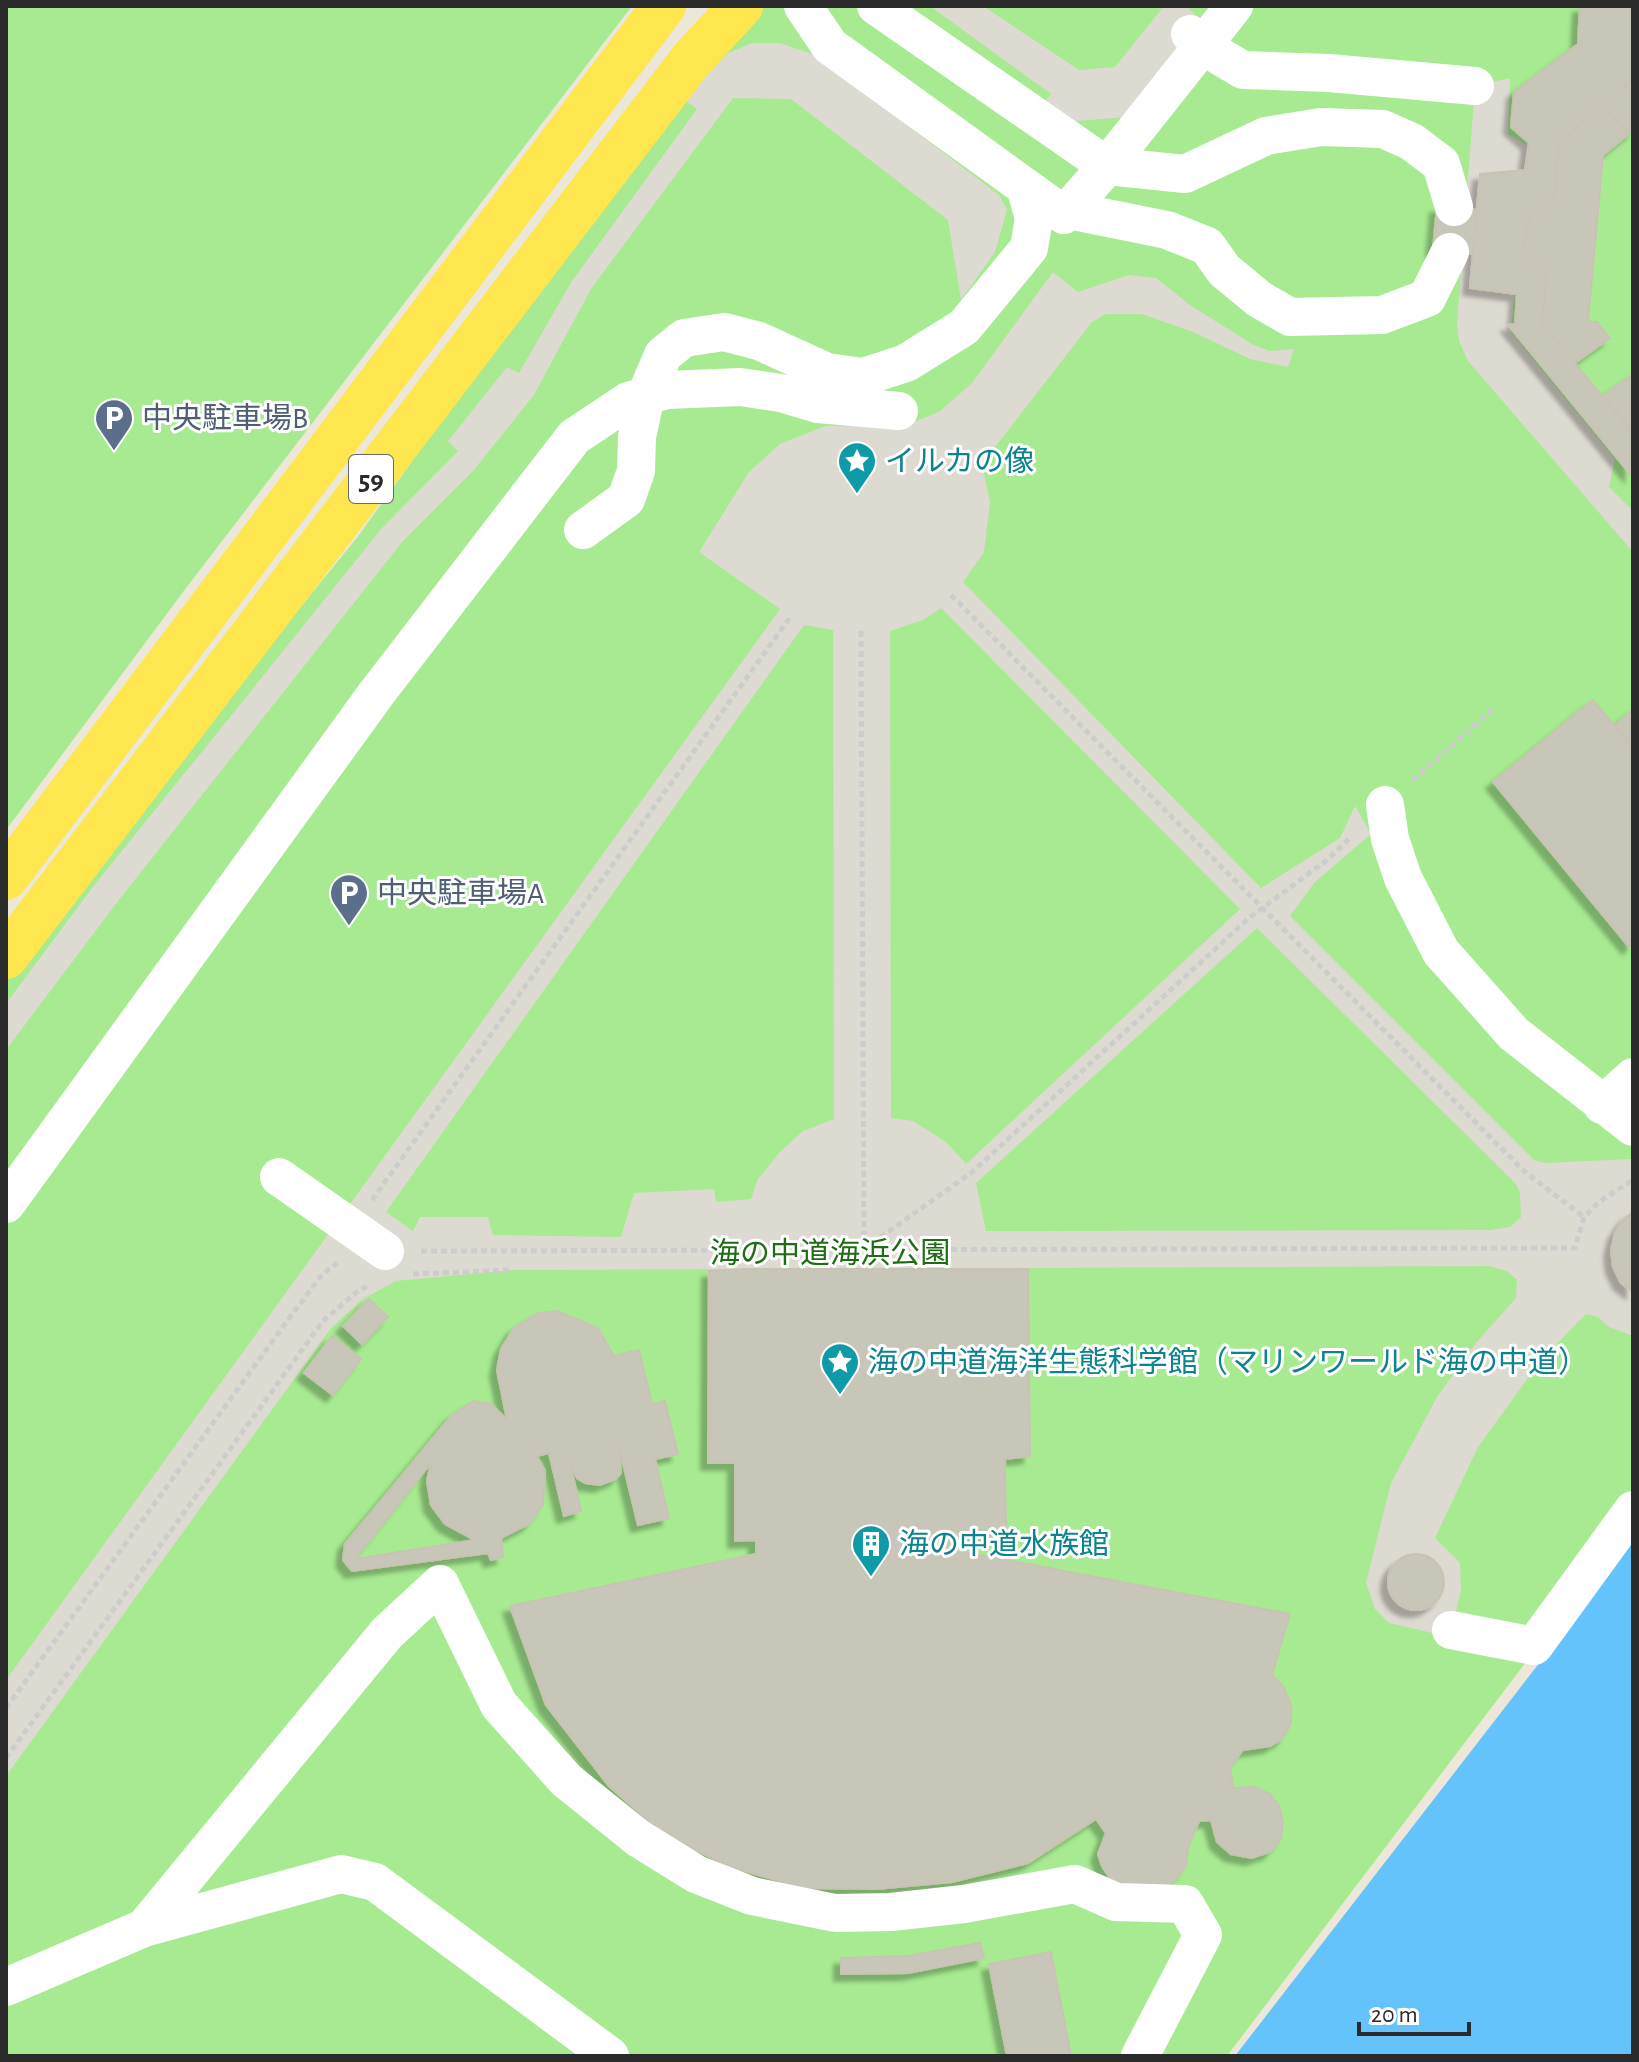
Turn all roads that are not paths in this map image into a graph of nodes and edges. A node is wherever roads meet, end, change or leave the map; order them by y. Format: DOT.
graph roads {
  1 [pos="664,6"];
  2 [pos="741,6"];
  3 [pos="803,6"];
  4 [pos="876,6"];
  5 [pos="1234,6"];
  6 [pos="1196,39"];
  7 [pos="1475,86"];
  8 [pos="1107,166"];
  9 [pos="1026,190"];
  10 [pos="1454,207"];
  11 [pos="1066,213"];
  12 [pos="1450,252"];
  13 [pos="646,395"];
  14 [pos="899,411"];
  15 [pos="583,530"];
  16 [pos="1385,805"];
  17 [pos="6,878"];
  18 [pos="6,957"];
  19 [pos="1633,1077"];
  20 [pos="1602,1105"];
  21 [pos="1633,1127"];
  22 [pos="279,1177"];
  23 [pos="6,1204"];
  24 [pos="390,1269"];
  25 [pos="1633,1510"];
  26 [pos="1451,1630"];
  27 [pos="144,1928"];
  28 [pos="6,1987"];
  29 [pos="610,2056"];
  30 [pos="1140,2056"];
  1 -- 17 [label="main road, 59"];
  2 -- 18 [label="main road, 59"];
  3 -- 9 [label="street"];
  4 -- 8 [label="street"];
  5 -- 6 [label="street"];
  6 -- 7 [label="street"];
  6 -- 8 [label="street"];
  8 -- 10 [label="street"];
  8 -- 11 [label="street"];
  9 -- 11 [label="street"];
  9 -- 13 [label="street"];
  11 -- 12 [label="street"];
  13 -- 14 [label="street"];
  13 -- 15 [label="street"];
  13 -- 23 [label="street"];
  16 -- 20 [label="street"];
  19 -- 20 [label="street"];
  20 -- 21 [label="street"];
  22 -- 24 [label="street"];
  25 -- 26 [label="street"];
  27 -- 28 [label="street"];
  27 -- 29 [label="street"];
  27 -- 30 [label="street"];
}
